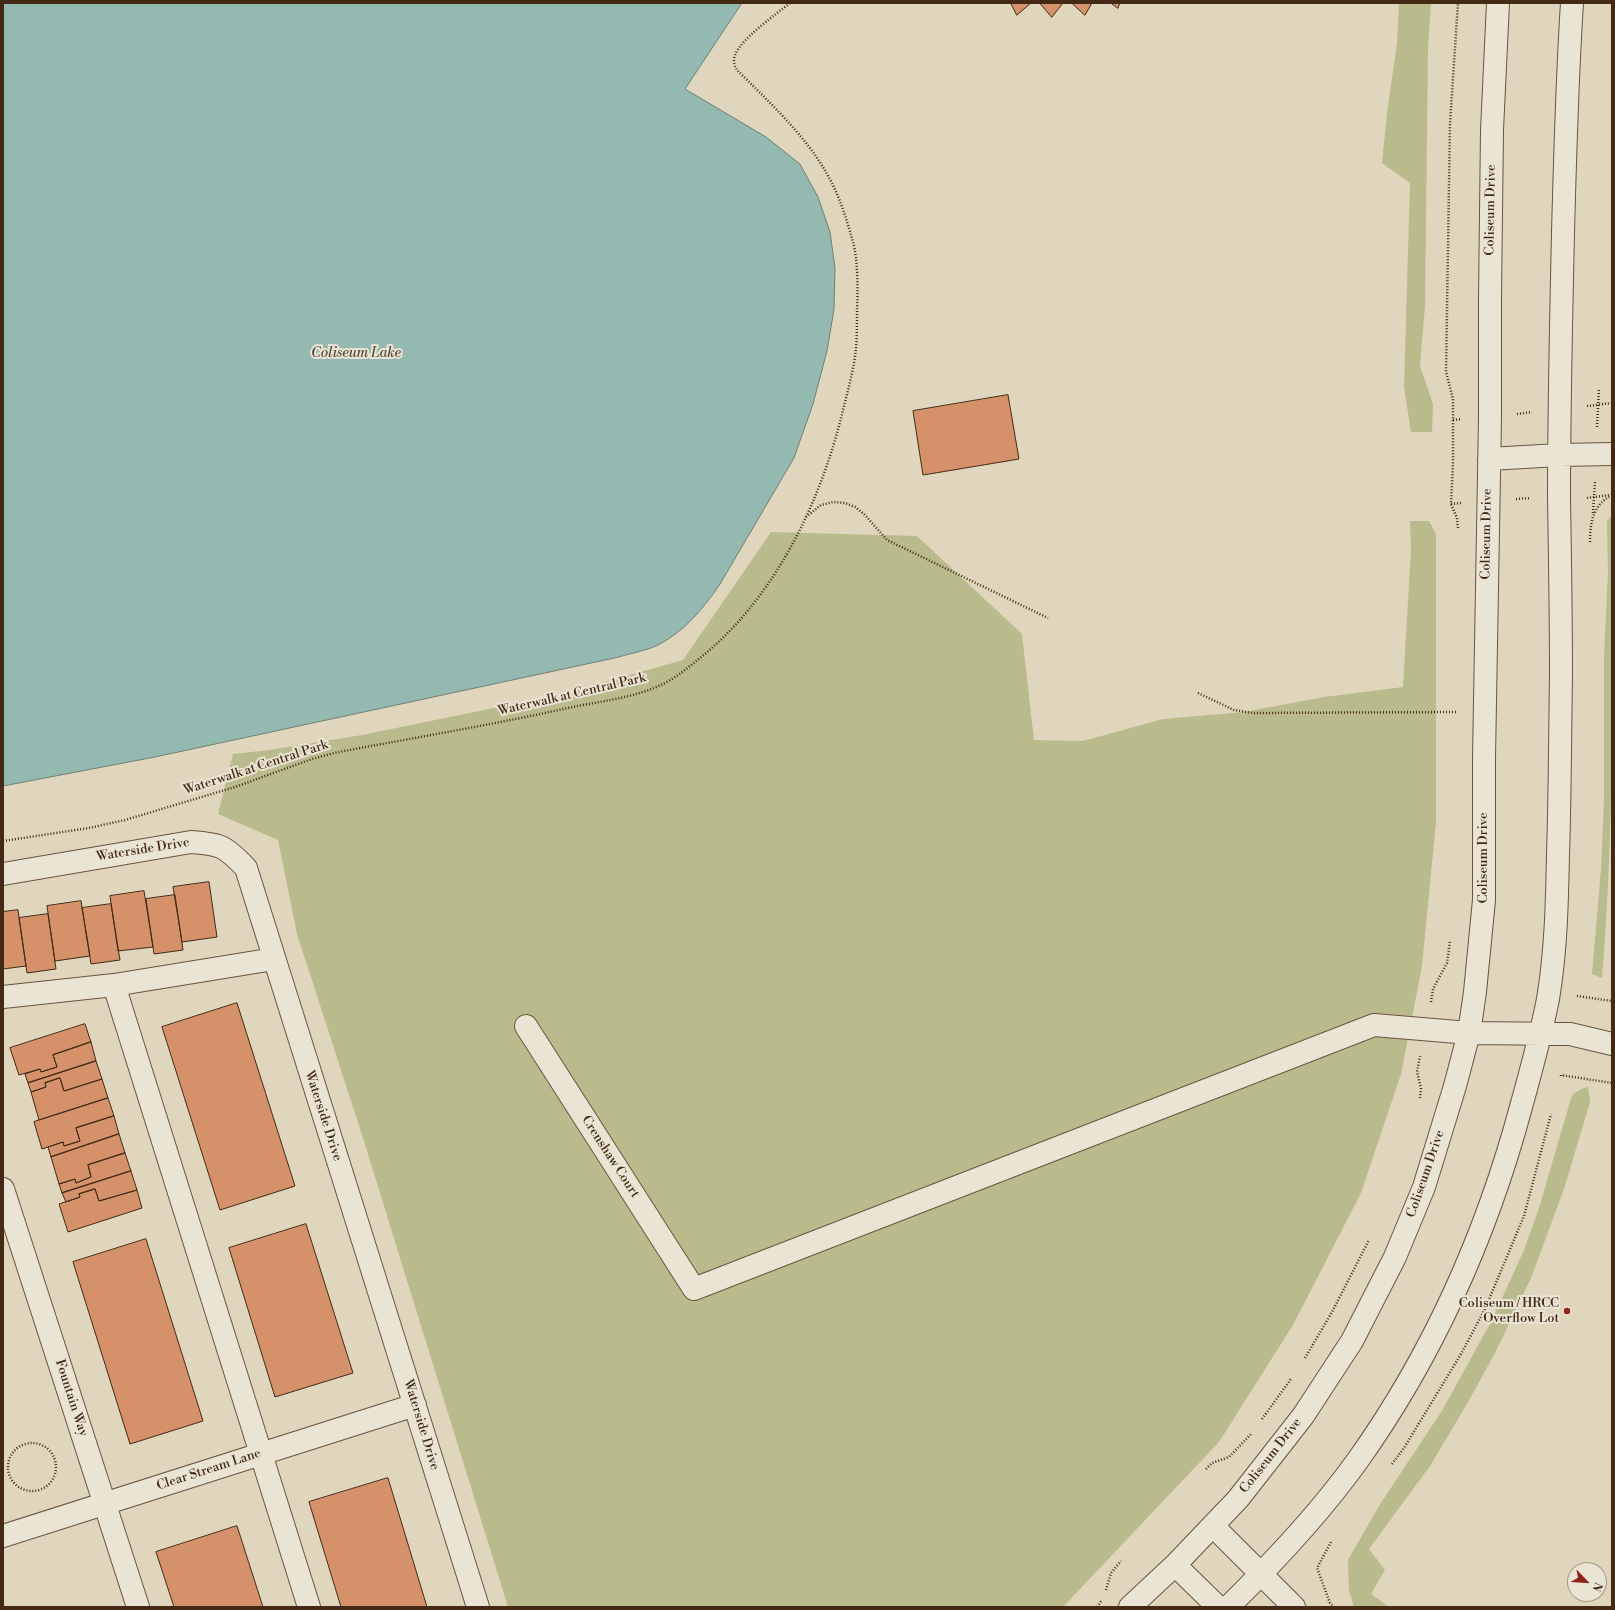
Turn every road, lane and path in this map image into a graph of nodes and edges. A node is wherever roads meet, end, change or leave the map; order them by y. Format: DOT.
graph roads {
  1 [pos="790,3"];
  2 [pos="1458,3"];
  3 [pos="1498,3"];
  4 [pos="1572,3"];
  5 [pos="1612,454"];
  6 [pos="1559,455"];
  7 [pos="1489,459"];
  8 [pos="806,517"];
  9 [pos="1458,534"];
  10 [pos="1048,618"];
  11 [pos="1198,693"];
  12 [pos="1457,719"];
  13 [pos="3,841"];
  14 [pos="3,874"];
  15 [pos="1450,934"];
  16 [pos="274,959"];
  17 [pos="114,985"];
  18 [pos="3,997"];
  19 [pos="526,1026"];
  20 [pos="1425,1029"];
  21 [pos="1541,1033"];
  22 [pos="1469,1034"];
  23 [pos="1612,1044"];
  24 [pos="1420,1101"];
  25 [pos="3,1189"];
  26 [pos="1370,1238"];
  27 [pos="1302,1364"];
  28 [pos="1293,1376"];
  29 [pos="415,1405"];
  30 [pos="1258,1424"];
  31 [pos="1254,1430"];
  32 [pos="261,1453"];
  33 [pos="1206,1469"];
  34 [pos="26,1490"];
  35 [pos="105,1504"];
  36 [pos="1213,1526"];
  37 [pos="3,1536"];
  38 [pos="1122,1561"];
  39 [pos="1175,1565"];
  40 [pos="1262,1574"];
  41 [pos="138,1607"];
  42 [pos="309,1607"];
  43 [pos="478,1607"];
  44 [pos="1097,1607"];
  45 [pos="1130,1607"];
  46 [pos="1218,1607"];
  47 [pos="1228,1607"];
  48 [pos="1294,1607"];
  1 -- 8 [label="path, Waterwalk at Central Park"];
  2 -- 9 [label="path"];
  3 -- 7 [label="street, Coliseum Drive"];
  4 -- 6 [label="street"];
  5 -- 6 [label="street"];
  6 -- 7 [label="street"];
  6 -- 21 [label="street"];
  7 -- 22 [label="street, Coliseum Drive"];
  8 -- 10 [label="path"];
  8 -- 13 [label="path, Waterwalk at Central Park"];
  11 -- 12 [label="path"];
  14 -- 16 [label="street, Waterside Drive"];
  15 -- 20 [label="path"];
  16 -- 17 [label="street"];
  16 -- 29 [label="street, Waterside Drive"];
  17 -- 18 [label="street"];
  17 -- 32 [label="street"];
  19 -- 20 [label="street, Crenshaw Court"];
  20 -- 22 [label="street"];
  20 -- 24 [label="path"];
  21 -- 22 [label="street"];
  21 -- 23 [label="street"];
  21 -- 40 [label="street"];
  22 -- 36 [label="street, Coliseum Drive"];
  25 -- 35 [label="street, Fountain Way"];
  26 -- 27 [label="path"];
  28 -- 30 [label="path"];
  29 -- 32 [label="street, Clear Stream Lane"];
  29 -- 43 [label="street, Waterside Drive"];
  31 -- 33 [label="path"];
  32 -- 35 [label="street, Clear Stream Lane"];
  32 -- 42 [label="street"];
  34 -- 34 [label="path"];
  35 -- 37 [label="street, Clear Stream Lane"];
  35 -- 41 [label="street, Fountain Way"];
  36 -- 39 [label="street, Coliseum Drive"];
  36 -- 40 [label="street"];
  38 -- 44 [label="path"];
  39 -- 45 [label="street, Coliseum Drive"];
  39 -- 46 [label="street"];
  40 -- 47 [label="street"];
  40 -- 48 [label="street"];
}
